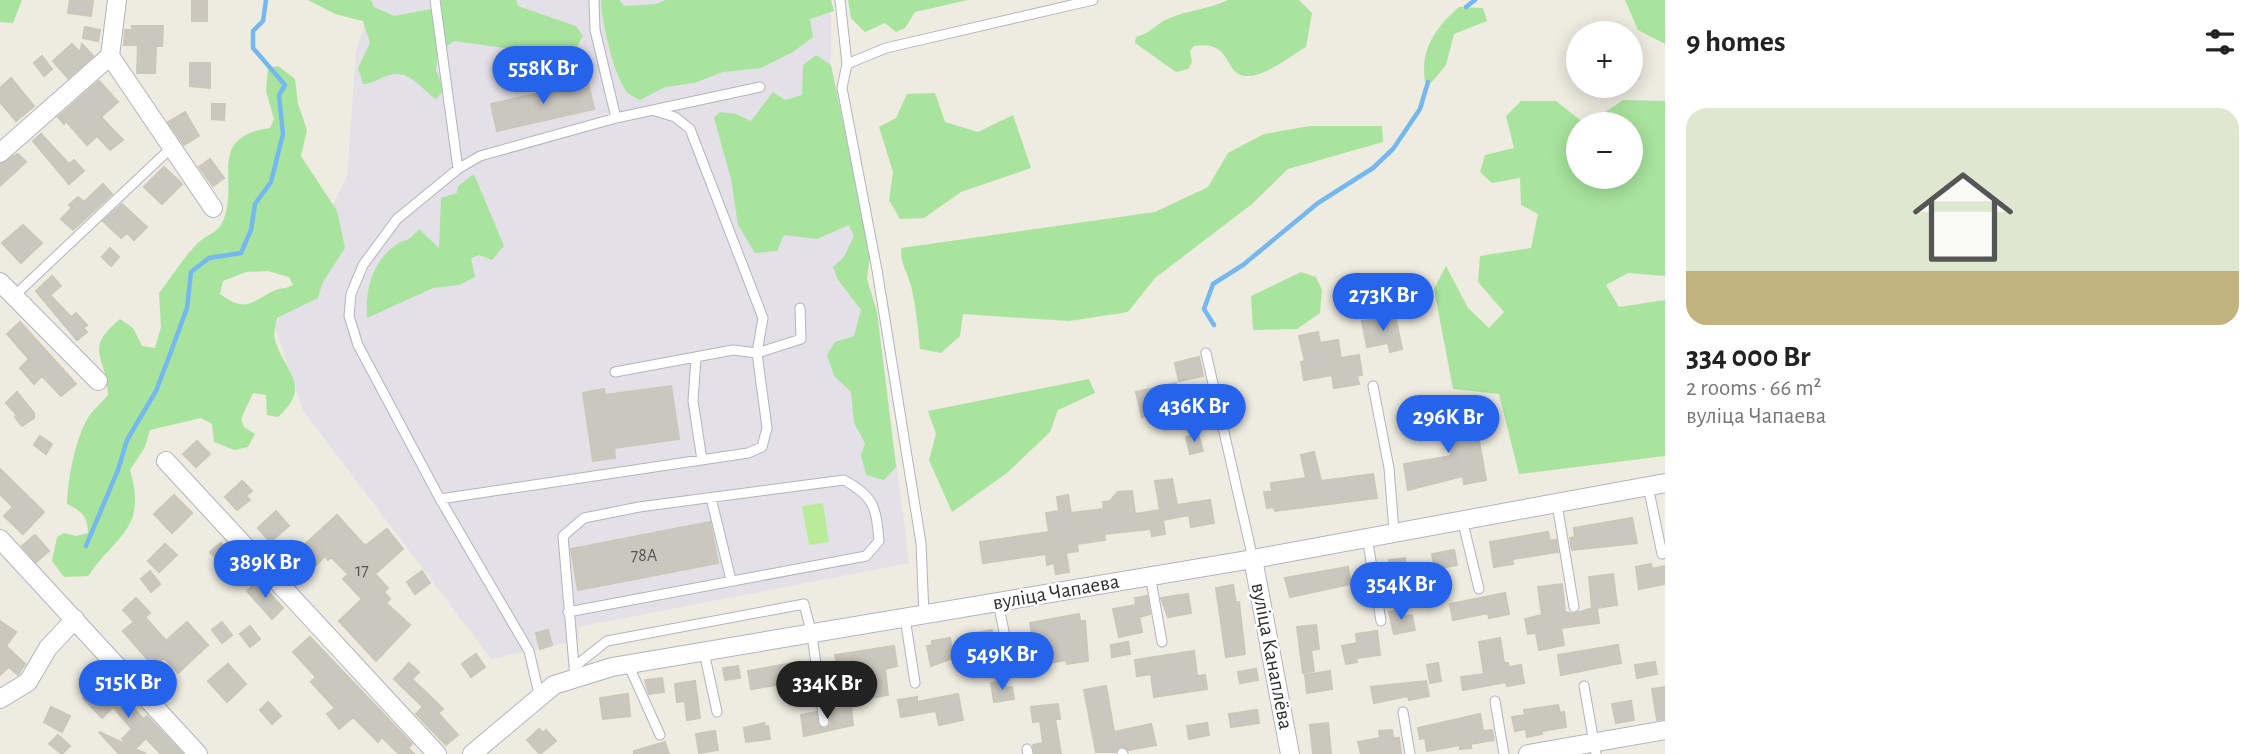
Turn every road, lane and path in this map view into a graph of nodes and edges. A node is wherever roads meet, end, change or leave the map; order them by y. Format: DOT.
graph roads {
  1 [pos="117,0"];
  2 [pos="435,0"];
  3 [pos="594,0"];
  4 [pos="840,0"];
  5 [pos="1093,0"];
  6 [pos="110,56"];
  7 [pos="847,64"];
  8 [pos="760,87"];
  9 [pos="651,110"];
  10 [pos="616,118"];
  11 [pos="170,148"];
  12 [pos="0,153"];
  13 [pos="458,169"];
  14 [pos="213,208"];
  15 [pos="0,282"];
  16 [pos="13,297"];
  17 [pos="800,309"];
  18 [pos="757,353"];
  19 [pos="1206,353"];
  20 [pos="696,358"];
  21 [pos="615,372"];
  22 [pos="98,381"];
  23 [pos="1373,386"];
  24 [pos="702,460"];
  25 [pos="166,461"];
  26 [pos="1656,485"];
  27 [pos="711,498"];
  28 [pos="440,499"];
  29 [pos="1557,504"];
  30 [pos="1462,519"];
  31 [pos="1394,531"];
  32 [pos="1367,537"];
  33 [pos="0,538"];
  34 [pos="1662,554"];
  35 [pos="1253,559"];
  36 [pos="1150,575"];
  37 [pos="731,580"];
  38 [pos="1479,589"];
  39 [pos="998,602"];
  40 [pos="1574,607"];
  41 [pos="568,612"];
  42 [pos="924,615"];
  43 [pos="905,618"];
  44 [pos="75,619"];
  45 [pos="1381,621"];
  46 [pos="812,635"];
  47 [pos="1162,642"];
  48 [pos="704,652"];
  49 [pos="628,664"];
  50 [pos="1011,666"];
  51 [pos="574,672"];
  52 [pos="915,683"];
  53 [pos="1584,686"];
  54 [pos="539,694"];
  55 [pos="0,699"];
  56 [pos="1495,701"];
  57 [pos="717,712"];
  58 [pos="1403,712"];
  59 [pos="824,722"];
  60 [pos="1665,730"];
  61 [pos="660,735"];
  62 [pos="1595,748"];
  63 [pos="198,754"];
  64 [pos="437,754"];
  65 [pos="472,754"];
  66 [pos="1290,754"];
  67 [pos="1410,754"];
  68 [pos="1504,754"];
  69 [pos="1528,754"];
  1 -- 6 [label="street"];
  2 -- 13 [label="lane"];
  3 -- 10 [label="lane"];
  4 -- 7 [label="lane"];
  5 -- 7 [label="lane"];
  6 -- 11 [label="street"];
  6 -- 12 [label="street"];
  7 -- 42 [label="lane"];
  8 -- 9 [label="lane"];
  9 -- 10 [label="lane"];
  9 -- 18 [label="lane"];
  10 -- 13 [label="lane"];
  11 -- 14 [label="street"];
  11 -- 16 [label="lane"];
  13 -- 28 [label="lane"];
  15 -- 16 [label="street"];
  16 -- 22 [label="street"];
  17 -- 18 [label="lane"];
  18 -- 20 [label="lane"];
  18 -- 24 [label="lane"];
  19 -- 35 [label="lane"];
  20 -- 21 [label="lane"];
  20 -- 24 [label="lane"];
  23 -- 31 [label="lane"];
  24 -- 28 [label="lane"];
  25 -- 64 [label="street"];
  26 -- 29 [label="street, вуліца Чапаева"];
  26 -- 34 [label="lane"];
  27 -- 37 [label="lane"];
  27 -- 37 [label="lane"];
  27 -- 41 [label="lane"];
  28 -- 54 [label="lane"];
  29 -- 30 [label="street, вуліца Чапаева"];
  29 -- 40 [label="lane"];
  30 -- 31 [label="street, вуліца Чапаева"];
  30 -- 38 [label="lane"];
  31 -- 32 [label="street, вуліца Чапаева"];
  32 -- 35 [label="street, вуліца Чапаева"];
  32 -- 45 [label="lane"];
  33 -- 44 [label="street"];
  35 -- 36 [label="street, вуліца Чапаева"];
  35 -- 66 [label="street, вуліца Канаплёва"];
  36 -- 39 [label="street, вуліца Чапаева"];
  36 -- 47 [label="lane"];
  37 -- 41 [label="lane"];
  39 -- 42 [label="street, вуліца Чапаева"];
  39 -- 50 [label="lane"];
  41 -- 51 [label="lane"];
  42 -- 43 [label="street, вуліца Чапаева"];
  43 -- 46 [label="street, вуліца Чапаева"];
  43 -- 52 [label="lane"];
  44 -- 55 [label="street"];
  44 -- 63 [label="street"];
  46 -- 48 [label="street, вуліца Чапаева"];
  46 -- 51 [label="lane"];
  46 -- 59 [label="lane"];
  48 -- 49 [label="street, вуліца Чапаева"];
  48 -- 57 [label="lane"];
  49 -- 51 [label="street, вуліца Чапаева"];
  49 -- 61 [label="lane"];
  51 -- 54 [label="street, вуліца Чапаева"];
  53 -- 62 [label="lane"];
  54 -- 65 [label="street, вуліца Чапаева"];
  56 -- 68 [label="lane"];
  58 -- 67 [label="lane"];
  60 -- 62 [label="street"];
  62 -- 69 [label="street"];
}
